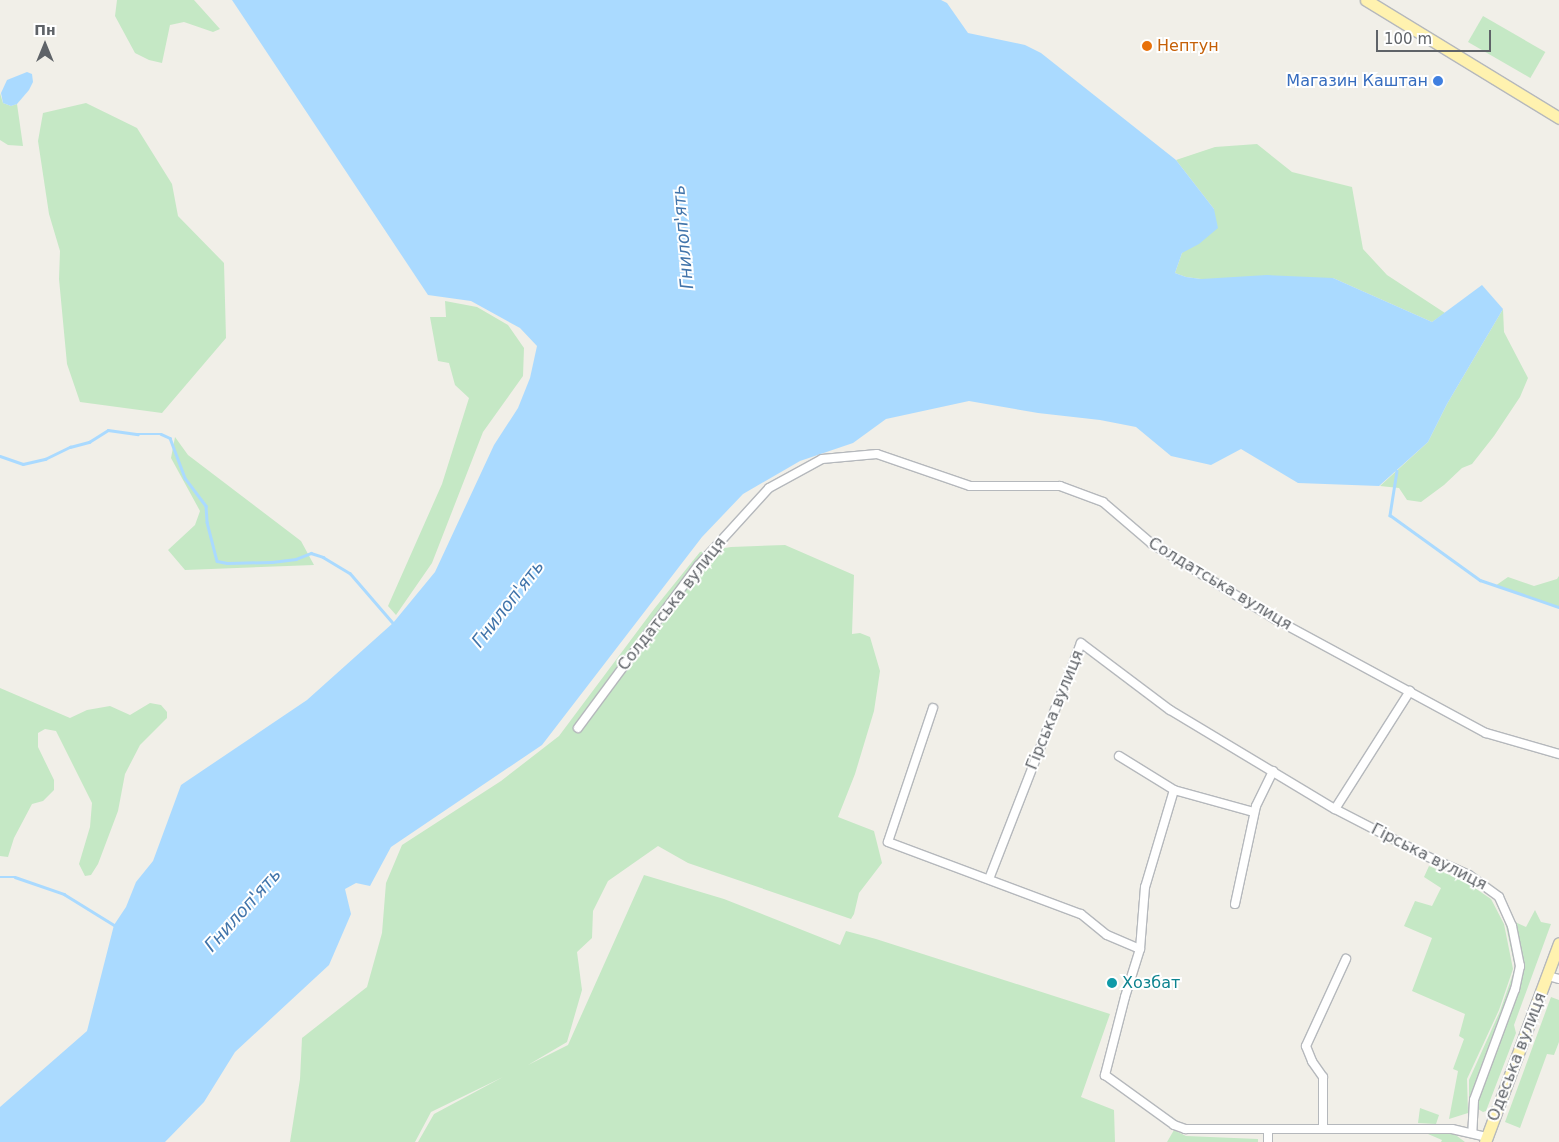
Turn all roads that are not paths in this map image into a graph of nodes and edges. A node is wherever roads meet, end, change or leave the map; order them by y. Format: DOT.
graph roads {
  1 [pos="1366,0"];
  2 [pos="1559,118"];
  3 [pos="1410,691"];
  4 [pos="933,708"];
  5 [pos="578,728"];
  6 [pos="1559,754"];
  7 [pos="1119,756"];
  8 [pos="1273,770"];
  9 [pos="1174,790"];
  10 [pos="1335,810"];
  11 [pos="1254,812"];
  12 [pos="989,878"];
  13 [pos="1235,904"];
  14 [pos="1559,943"];
  15 [pos="1140,949"];
  16 [pos="1346,959"];
  17 [pos="1553,978"];
  18 [pos="1268,1130"];
  19 [pos="1323,1130"];
  20 [pos="1472,1133"];
  21 [pos="1486,1139"];
  22 [pos="1268,1142"];
  1 -- 2 [label="main road"];
  3 -- 5 [label="street, Солдатська вулиця"];
  3 -- 6 [label="street, Солдатська вулиця"];
  3 -- 10 [label="street"];
  4 -- 12 [label="street"];
  7 -- 9 [label="street"];
  8 -- 10 [label="street, Гірська вулиця"];
  8 -- 11 [label="street"];
  8 -- 12 [label="street, Гірська вулиця"];
  9 -- 11 [label="street"];
  9 -- 15 [label="street"];
  10 -- 20 [label="street, Гірська вулиця"];
  11 -- 13 [label="street"];
  12 -- 15 [label="street"];
  14 -- 17 [label="main road, Одеська вулиця"];
  15 -- 18 [label="street"];
  16 -- 19 [label="street"];
  17 -- 21 [label="main road, Одеська вулиця"];
  18 -- 19 [label="street"];
  18 -- 22 [label="street"];
  19 -- 20 [label="street"];
  20 -- 21 [label="street"];
}
